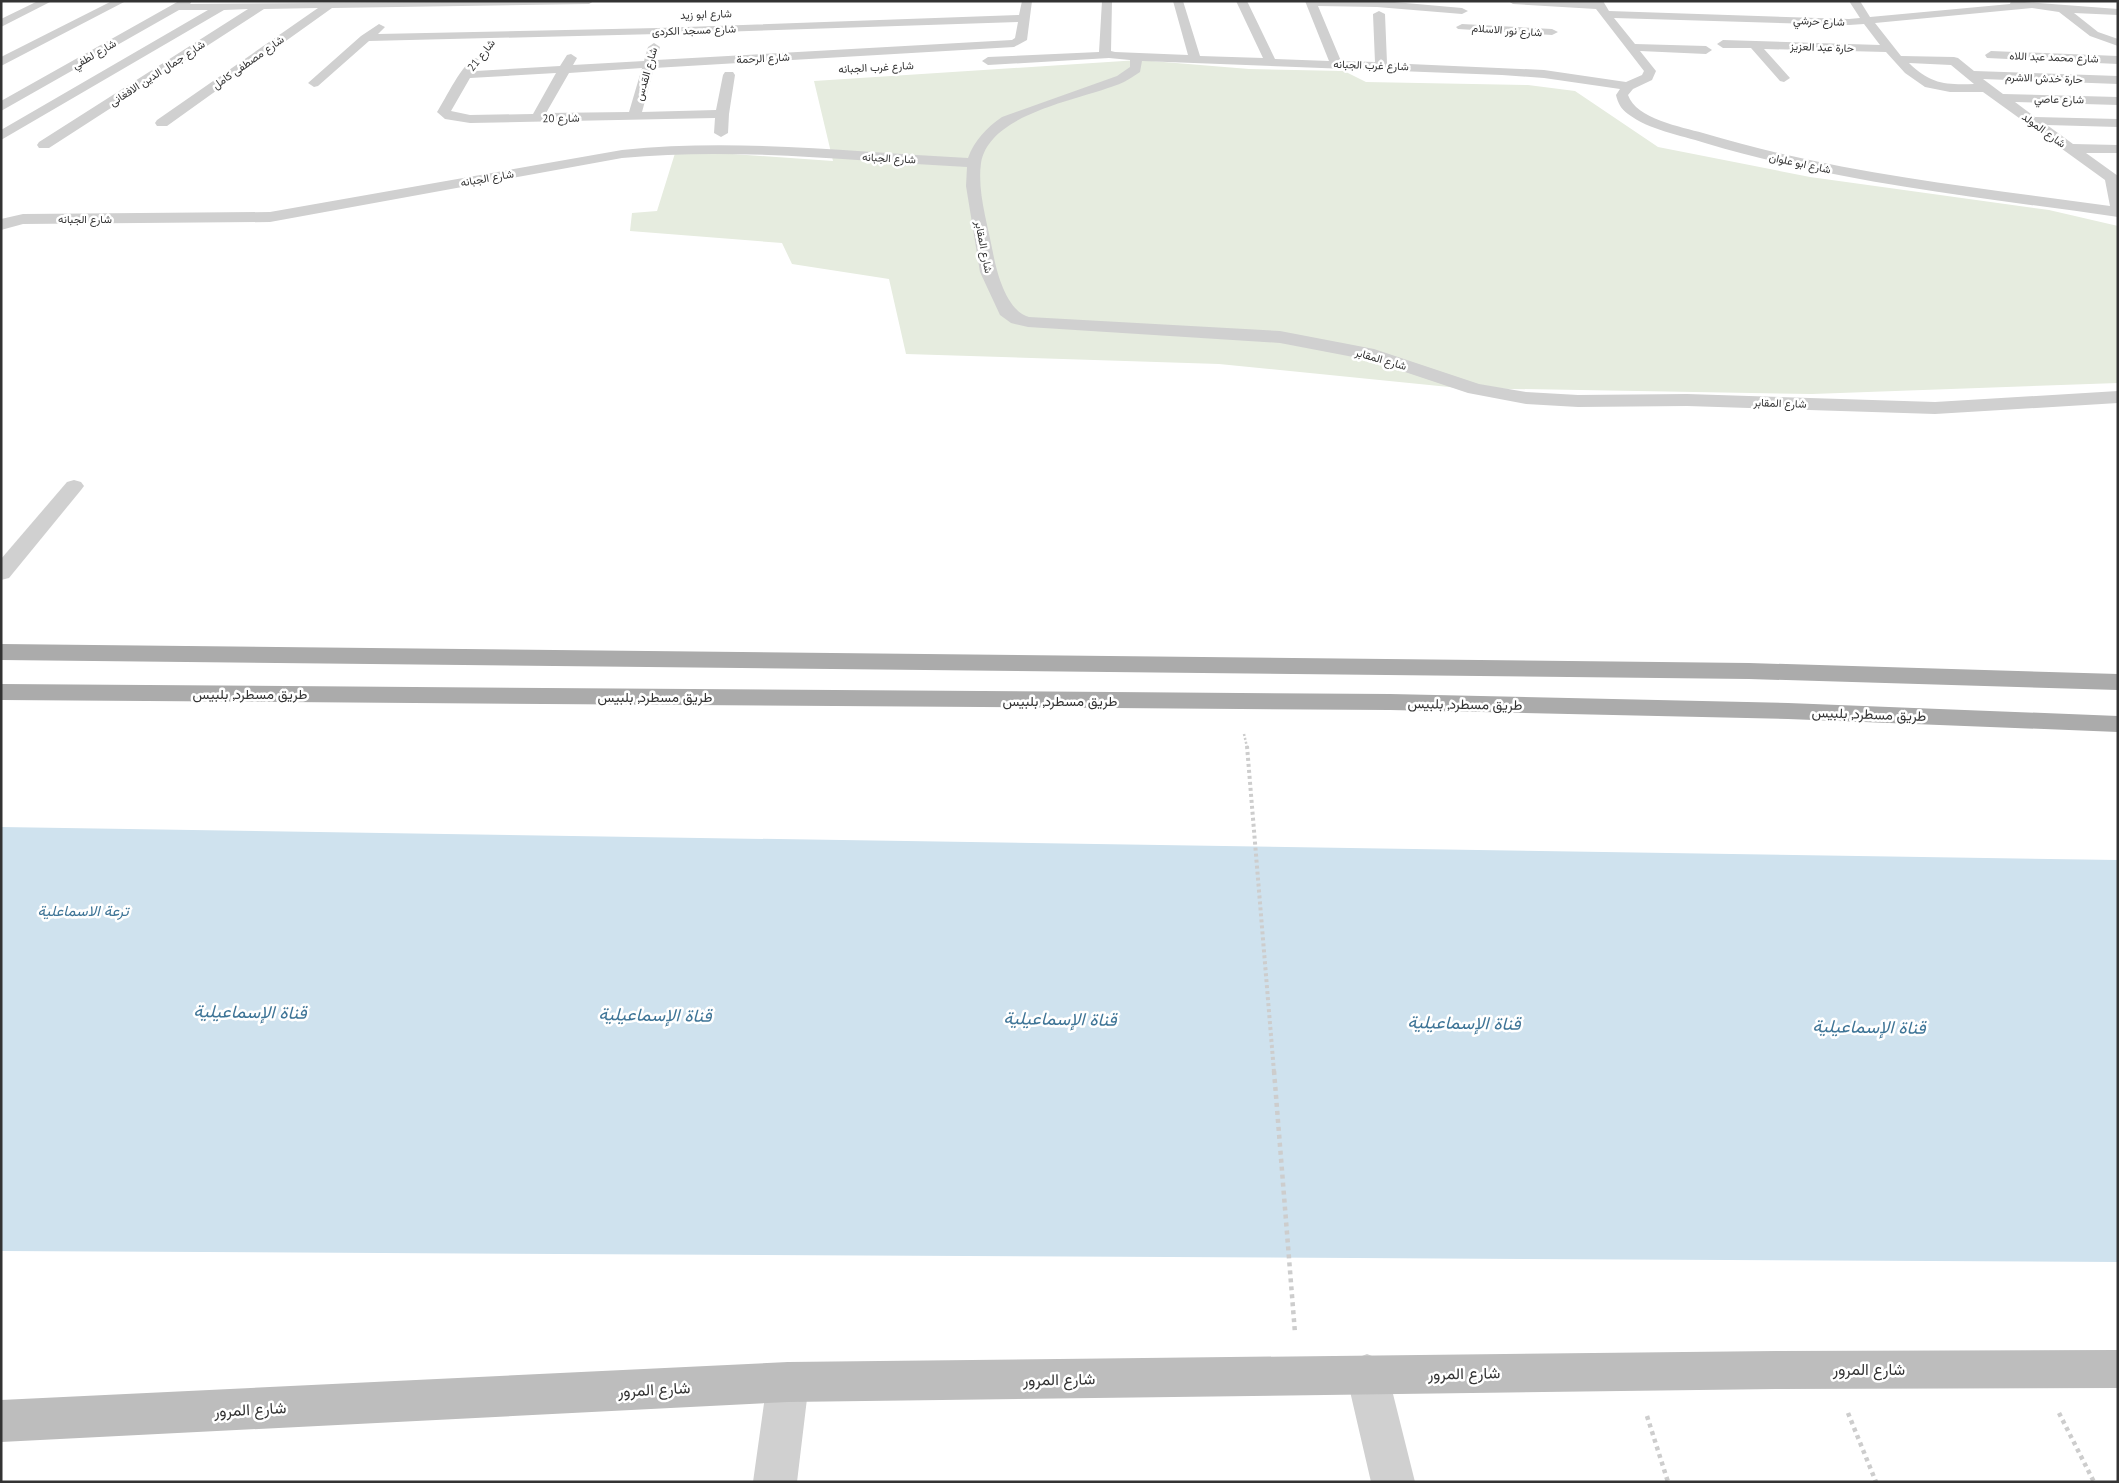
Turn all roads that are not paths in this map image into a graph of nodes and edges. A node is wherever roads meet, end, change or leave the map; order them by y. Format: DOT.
graph roads {
  1 [pos="46,1"];
  2 [pos="121,1"];
  3 [pos="1107,1"];
  4 [pos="1178,1"];
  5 [pos="1241,1"];
  6 [pos="1513,1"];
  7 [pos="1854,1"];
  8 [pos="2004,1"];
  9 [pos="1310,2"];
  10 [pos="408,3"];
  11 [pos="181,4"];
  12 [pos="226,4"];
  13 [pos="265,4"];
  14 [pos="332,4"];
  15 [pos="1024,4"];
  16 [pos="1937,5"];
  17 [pos="2032,5"];
  18 [pos="970,6"];
  19 [pos="1463,6"];
  20 [pos="595,7"];
  21 [pos="1601,7"];
  22 [pos="1759,7"];
  23 [pos="884,9"];
  24 [pos="1984,9"];
  25 [pos="2062,9"];
  26 [pos="2118,12"];
  27 [pos="1,14"];
  28 [pos="1379,14"];
  29 [pos="1023,18"];
  30 [pos="974,20"];
  31 [pos="1770,20"];
  32 [pos="945,21"];
  33 [pos="2079,21"];
  34 [pos="1869,22"];
  35 [pos="885,23"];
  36 [pos="1,24"];
  37 [pos="2118,24"];
  38 [pos="658,31"];
  39 [pos="1521,31"];
  40 [pos="1552,32"];
  41 [pos="584,33"];
  42 [pos="497,35"];
  43 [pos="952,35"];
  44 [pos="365,38"];
  45 [pos="830,39"];
  46 [pos="1515,43"];
  47 [pos="1756,43"];
  48 [pos="2118,43"];
  49 [pos="1723,44"];
  50 [pos="1631,47"];
  51 [pos="1706,50"];
  52 [pos="1894,54"];
  53 [pos="1991,55"];
  54 [pos="1111,56"];
  55 [pos="1135,57"];
  56 [pos="2103,59"];
  57 [pos="1195,60"];
  58 [pos="2118,60"];
  59 [pos="1954,61"];
  60 [pos="1,62"];
  61 [pos="976,62"];
  62 [pos="1271,63"];
  63 [pos="649,64"];
  64 [pos="1336,64"];
  65 [pos="1381,65"];
  66 [pos="2118,68"];
  67 [pos="565,70"];
  68 [pos="466,75"];
  69 [pos="729,75"];
  70 [pos="1971,75"];
  71 [pos="1784,78"];
  72 [pos="2118,80"];
  73 [pos="314,83"];
  74 [pos="1628,86"];
  75 [pos="1986,88"];
  76 [pos="2000,98"];
  77 [pos="2118,101"];
  78 [pos="1,107"];
  79 [pos="722,114"];
  80 [pos="634,116"];
  81 [pos="537,118"];
  82 [pos="2032,121"];
  83 [pos="162,123"];
  84 [pos="2118,123"];
  85 [pos="1,136"];
  86 [pos="44,145"];
  87 [pos="2069,148"];
  88 [pos="721,149"];
  89 [pos="2118,149"];
  90 [pos="974,163"];
  91 [pos="2115,178"];
  92 [pos="2118,207"];
  93 [pos="2118,212"];
  94 [pos="1,225"];
  95 [pos="2118,397"];
  96 [pos="74,486"];
  97 [pos="1,573"];
  98 [pos="1,652"];
  99 [pos="2118,682"];
  100 [pos="1,692"];
  101 [pos="2118,724"];
  102 [pos="2118,1369"];
  103 [pos="1367,1374"];
  104 [pos="788,1382"];
  105 [pos="2,1423"];
  106 [pos="775,1482"];
  107 [pos="1392,1482"];
  1 -- 27 [label="street"];
  1 -- 36 [label="street"];
  2 -- 60 [label="street"];
  3 -- 54 [label="street"];
  4 -- 57 [label="street"];
  5 -- 62 [label="street"];
  6 -- 21 [label="street, شارع حرشي"];
  7 -- 34 [label="street"];
  8 -- 17 [label="street"];
  9 -- 19 [label="street"];
  9 -- 64 [label="street"];
  10 -- 14 [label="street"];
  10 -- 20 [label="street"];
  10 -- 44 [label="street"];
  11 -- 12 [label="street"];
  11 -- 78 [label="street, شارع لطفي"];
  12 -- 13 [label="street"];
  12 -- 85 [label="street"];
  13 -- 14 [label="street"];
  13 -- 86 [label="street, شارع جمال الدين الافغانى"];
  14 -- 83 [label="street, شارع مصطفى كامل"];
  15 -- 29 [label="street, شارع الرحمة"];
  16 -- 24 [label="street"];
  17 -- 24 [label="street, شارع حرشي"];
  17 -- 25 [label="street"];
  18 -- 30 [label="street"];
  19 -- 39 [label="street, شارع نور الاسلام"];
  20 -- 41 [label="street"];
  21 -- 31 [label="street, شارع حرشي"];
  21 -- 50 [label="street"];
  22 -- 31 [label="street"];
  23 -- 35 [label="street"];
  24 -- 34 [label="street, شارع حرشي"];
  25 -- 26 [label="street"];
  25 -- 33 [label="street"];
  28 -- 65 [label="street"];
  29 -- 30 [label="street, شارع مسجد الكردى"];
  29 -- 45 [label="street, شارع الرحمة"];
  30 -- 32 [label="street, شارع مسجد الكردى"];
  31 -- 34 [label="street, شارع حرشي"];
  32 -- 35 [label="street, شارع مسجد الكردى"];
  32 -- 43 [label="street"];
  33 -- 37 [label="street"];
  33 -- 48 [label="street"];
  34 -- 52 [label="street"];
  35 -- 45 [label="street, شارع مسجد الكردى"];
  38 -- 41 [label="street, شارع مسجد الكردى"];
  38 -- 45 [label="street, شارع مسجد الكردى"];
  38 -- 63 [label="street, شارع القدس"];
  39 -- 40 [label="street, شارع نور الاسلام"];
  39 -- 46 [label="street"];
  41 -- 42 [label="street, شارع مسجد الكردى"];
  41 -- 67 [label="street"];
  42 -- 44 [label="street, شارع مسجد الكردى"];
  42 -- 68 [label="street, شارع 21"];
  44 -- 73 [label="street"];
  45 -- 63 [label="street, شارع الرحمة"];
  47 -- 49 [label="street, حارة عبد العزيز"];
  47 -- 52 [label="street, حارة عبد العزيز"];
  47 -- 71 [label="street"];
  50 -- 51 [label="street"];
  50 -- 74 [label="street"];
  52 -- 59 [label="street, حارة عبد العزيز"];
  52 -- 75 [label="street"];
  53 -- 56 [label="street, شارع محمد عبد اللاه"];
  54 -- 55 [label="street, شارع غرب الجبانه"];
  54 -- 61 [label="street, شارع غرب الجبانه"];
  55 -- 57 [label="street, شارع غرب الجبانه"];
  55 -- 90 [label="street, شارع المقابر"];
  56 -- 58 [label="street, شارع محمد عبد اللاه"];
  56 -- 66 [label="street"];
  57 -- 62 [label="street, شارع غرب الجبانه"];
  59 -- 70 [label="street, شارع المولد"];
  62 -- 64 [label="street, شارع غرب الجبانه"];
  63 -- 67 [label="street, شارع الرحمة"];
  63 -- 80 [label="street, شارع القدس"];
  64 -- 65 [label="street, شارع غرب الجبانه"];
  65 -- 74 [label="street, شارع غرب الجبانه"];
  67 -- 68 [label="street, شارع الرحمة"];
  67 -- 81 [label="street"];
  68 -- 81 [label="street, شارع 20"];
  69 -- 79 [label="street"];
  70 -- 72 [label="street, حارة خدش الاشرم"];
  70 -- 75 [label="street, شارع المولد"];
  74 -- 93 [label="street, شارع ابو علوان"];
  75 -- 76 [label="street, شارع المولد"];
  76 -- 77 [label="street, شارع عاصي"];
  76 -- 82 [label="street, شارع المولد"];
  79 -- 80 [label="street, شارع 20"];
  79 -- 88 [label="street"];
  80 -- 81 [label="street, شارع 20"];
  82 -- 84 [label="street"];
  82 -- 87 [label="street, شارع المولد"];
  87 -- 89 [label="street"];
  87 -- 91 [label="street, شارع المولد"];
  88 -- 90 [label="street, شارع الجبانه"];
  88 -- 94 [label="street, شارع الجبانه"];
  90 -- 95 [label="street, شارع المقابر"];
  91 -- 92 [label="street, شارع المولد"];
  96 -- 97 [label="lane"];
  98 -- 99 [label="main road"];
  100 -- 101 [label="main road, طريق مسطرد, بلبيس"];
  102 -- 103 [label="main road, شارع المرور"];
  103 -- 104 [label="main road, شارع المرور"];
  103 -- 107 [label="street"];
  104 -- 105 [label="main road, شارع المرور"];
  104 -- 106 [label="street"];
}
